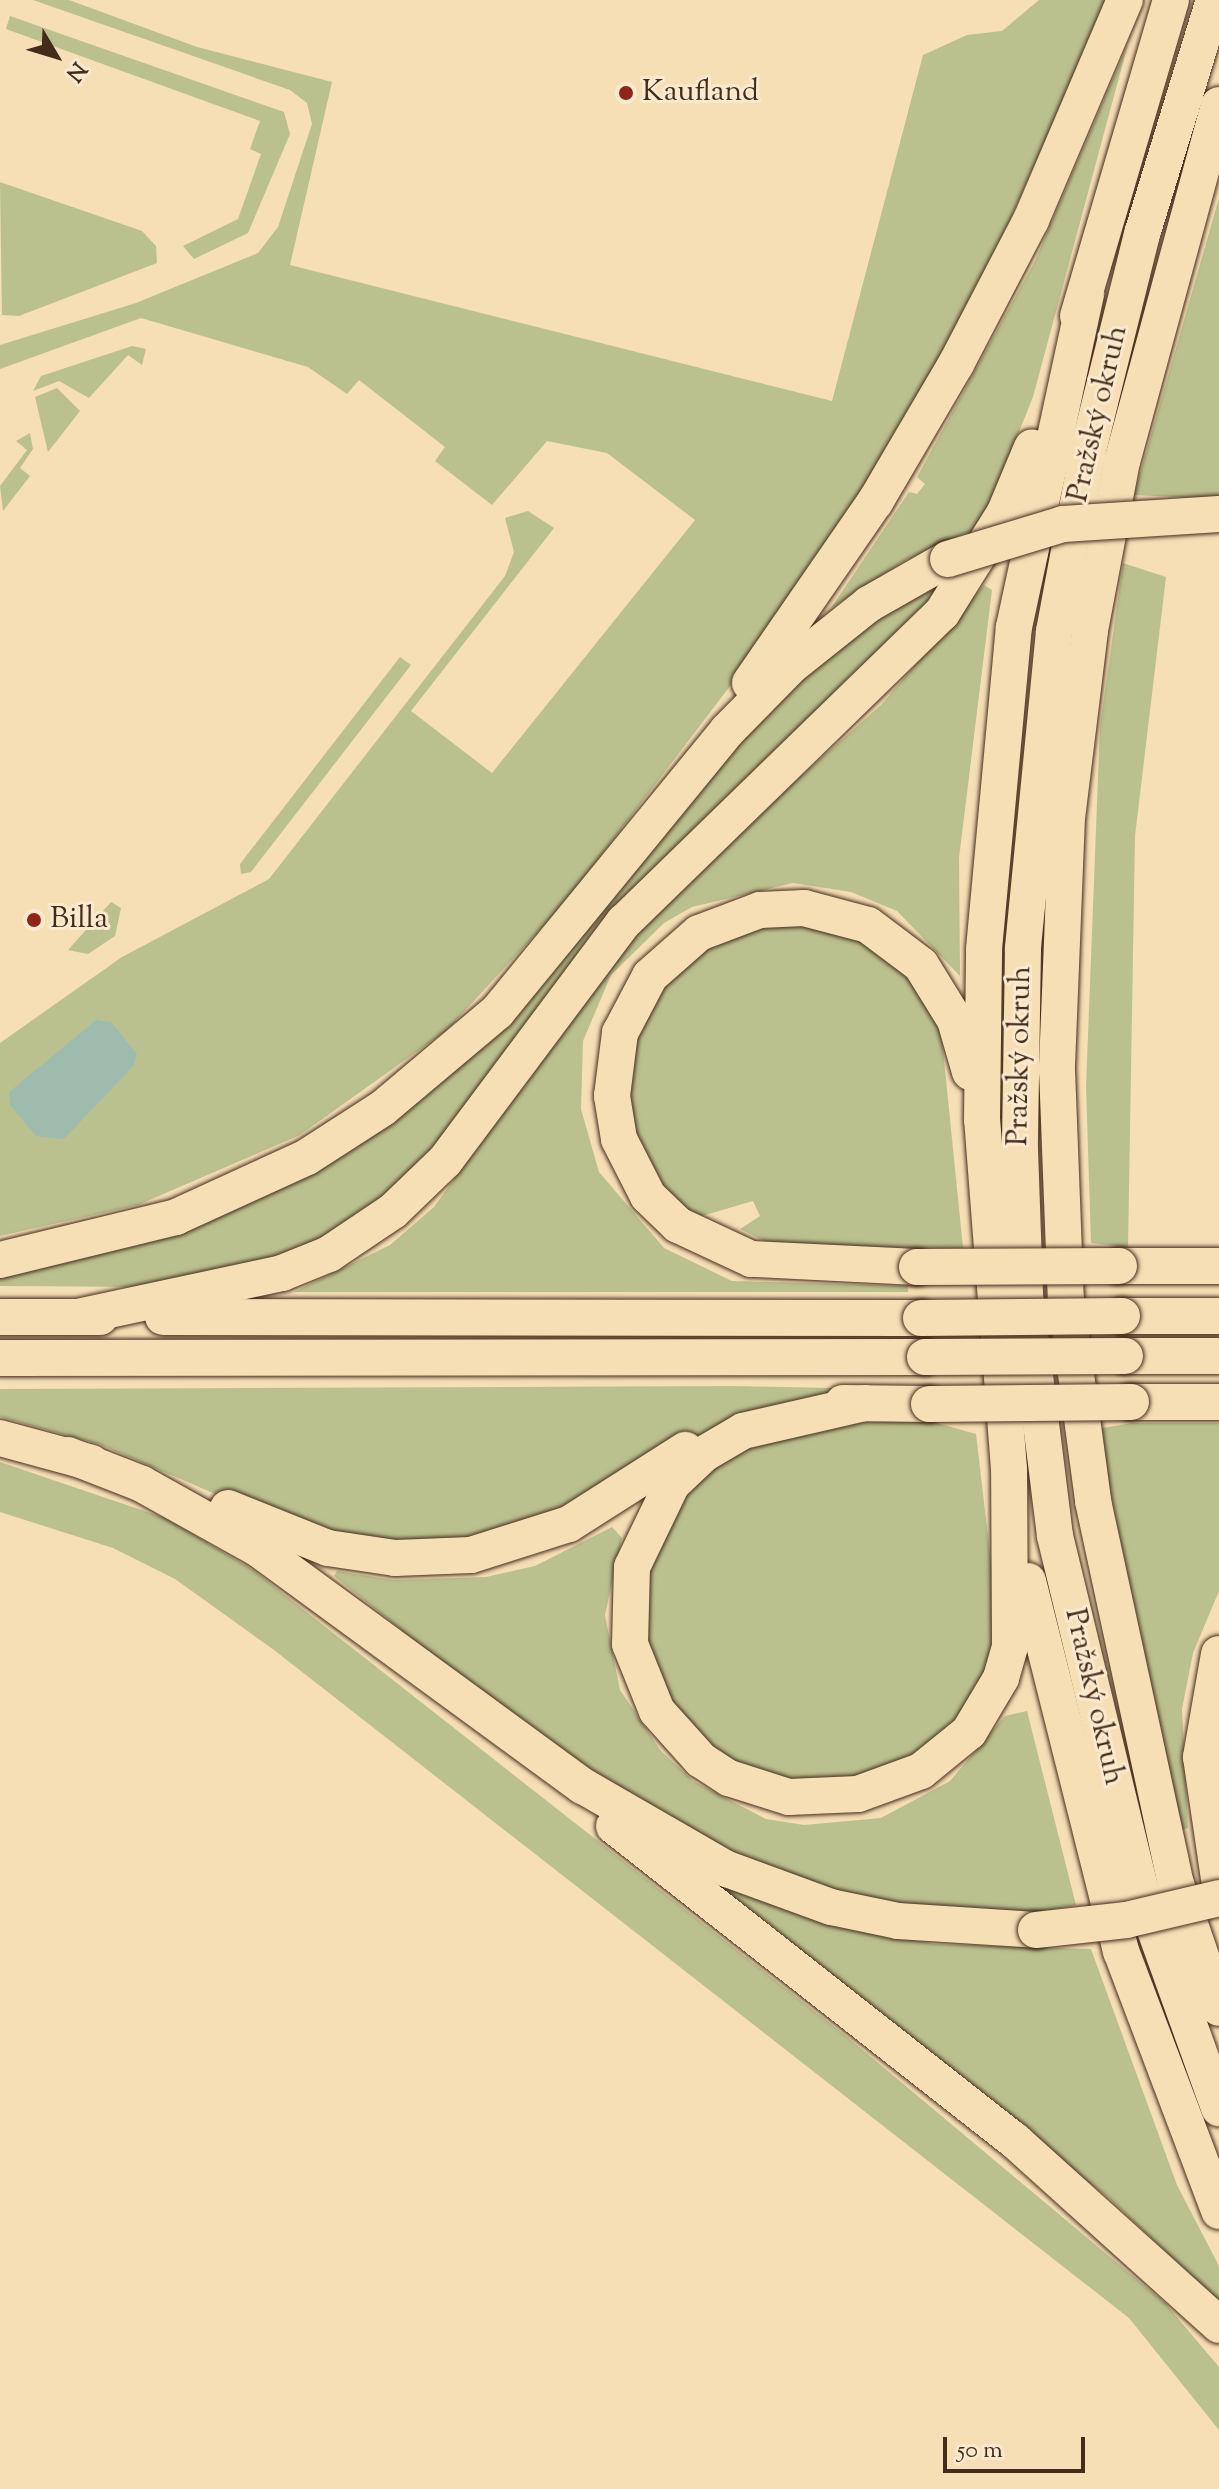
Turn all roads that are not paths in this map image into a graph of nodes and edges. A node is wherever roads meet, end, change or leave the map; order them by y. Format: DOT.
graph roads {
  1 [pos="1125,0"];
  2 [pos="1171,0"];
  3 [pos="1214,0"];
  4 [pos="1219,105"];
  5 [pos="1086,294"];
  6 [pos="1219,514"];
  7 [pos="628,858"];
  8 [pos="982,1120"];
  9 [pos="0,1260"];
  10 [pos="1219,1266"];
  11 [pos="1219,1316"];
  12 [pos="0,1317"];
  13 [pos="77,1317"];
  14 [pos="1219,1356"];
  15 [pos="0,1358"];
  16 [pos="1219,1402"];
  17 [pos="865,1403"];
  18 [pos="0,1438"];
  19 [pos="68,1455"];
  20 [pos="1009,1469"];
  21 [pos="1219,1654"];
  22 [pos="486,1716"];
  23 [pos="1219,1879"];
  24 [pos="1219,1898"];
  25 [pos="1219,2008"];
  26 [pos="1219,2108"];
  27 [pos="1219,2211"];
  28 [pos="1219,2325"];
  1 -- 7 [label="highway"];
  2 -- 5 [label="highway"];
  3 -- 26 [label="highway, Pražský okruh"];
  4 -- 25 [label="highway, Pražský okruh"];
  5 -- 8 [label="highway"];
  5 -- 13 [label="highway"];
  6 -- 7 [label="highway, bridge"];
  7 -- 9 [label="highway"];
  8 -- 10 [label="highway, bridge"];
  8 -- 20 [label="highway"];
  11 -- 13 [label="highway, bridge"];
  12 -- 13 [label="highway"];
  14 -- 15 [label="highway, bridge"];
  16 -- 17 [label="highway, bridge"];
  17 -- 19 [label="highway"];
  17 -- 20 [label="highway"];
  18 -- 19 [label="highway"];
  19 -- 22 [label="highway"];
  20 -- 27 [label="highway"];
  21 -- 23 [label="highway"];
  22 -- 24 [label="highway, bridge"];
  22 -- 28 [label="highway"];
}
